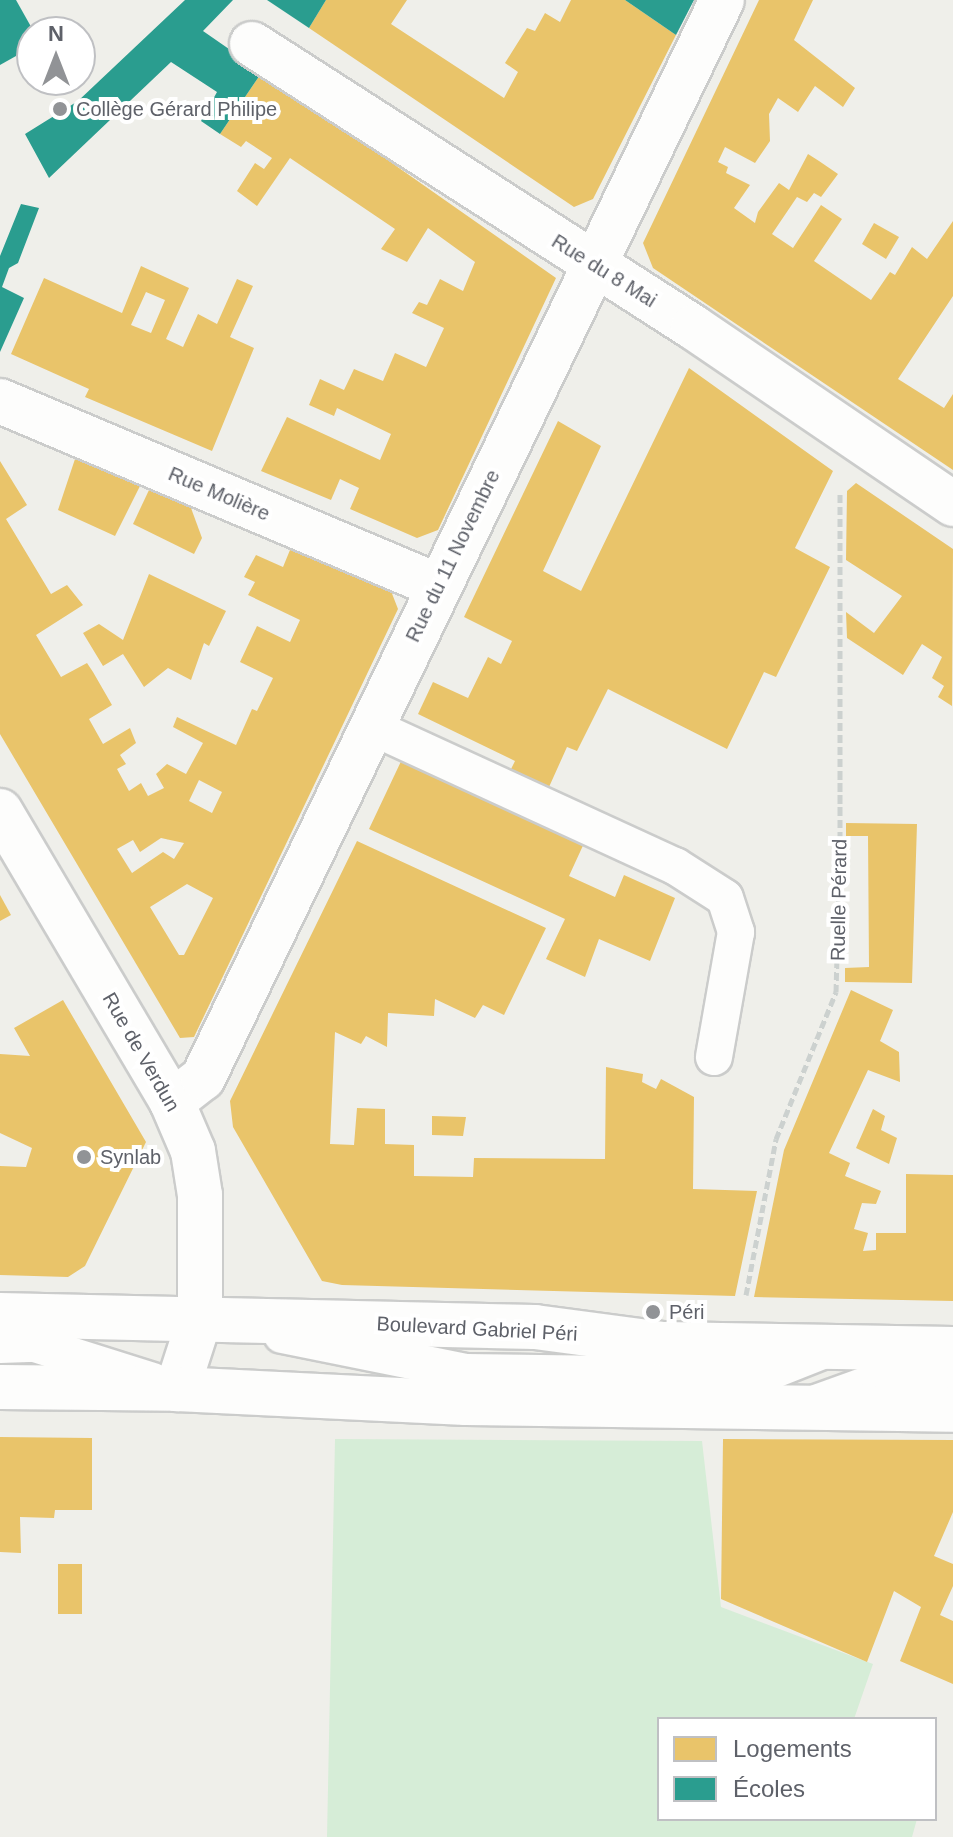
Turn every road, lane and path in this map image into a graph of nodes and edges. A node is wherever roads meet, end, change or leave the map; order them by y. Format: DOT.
graph roads {
  1 [pos="722,0"];
  2 [pos="252,44"];
  3 [pos="596,266"];
  4 [pos="0,401"];
  5 [pos="866,446"];
  6 [pos="953,504"];
  7 [pos="437,586"];
  8 [pos="370,726"];
  9 [pos="0,811"];
  10 [pos="714,1057"];
  11 [pos="172,1102"];
  12 [pos="0,1315"];
  13 [pos="200,1318"];
  14 [pos="0,1345"];
  15 [pos="734,1346"];
  16 [pos="831,1347"];
  17 [pos="953,1349"];
  18 [pos="953,1381"];
  19 [pos="0,1387"];
  20 [pos="177,1389"];
  21 [pos="804,1408"];
  22 [pos="953,1410"];
  1 -- 3 [label="street, Rue du 11 Novembre"];
  2 -- 3 [label="street, Rue du 8 Mai"];
  3 -- 5 [label="street, Rue du 8 Mai"];
  3 -- 7 [label="street, Rue du 11 Novembre"];
  4 -- 7 [label="street, Rue Molière"];
  5 -- 6 [label="street, Rue du 8 Mai"];
  5 -- 15 [label="path, Ruelle Pérard"];
  7 -- 8 [label="street, Rue du 11 Novembre"];
  8 -- 10 [label="lane"];
  8 -- 11 [label="street, Rue du 11 Novembre"];
  9 -- 11 [label="street, Rue de Verdun"];
  11 -- 13 [label="street, Rue de Verdun"];
  12 -- 13 [label="street, Boulevard Gabriel Péri"];
  13 -- 15 [label="street, Boulevard Gabriel Péri"];
  13 -- 16 [label="lane"];
  13 -- 20 [label="street, Rue de Verdun"];
  14 -- 20 [label="lane"];
  15 -- 16 [label="street, Boulevard Gabriel Péri"];
  16 -- 17 [label="street, Boulevard Gabriel Péri"];
  18 -- 21 [label="lane"];
  19 -- 20 [label="street"];
  20 -- 21 [label="street"];
  21 -- 22 [label="street"];
}
